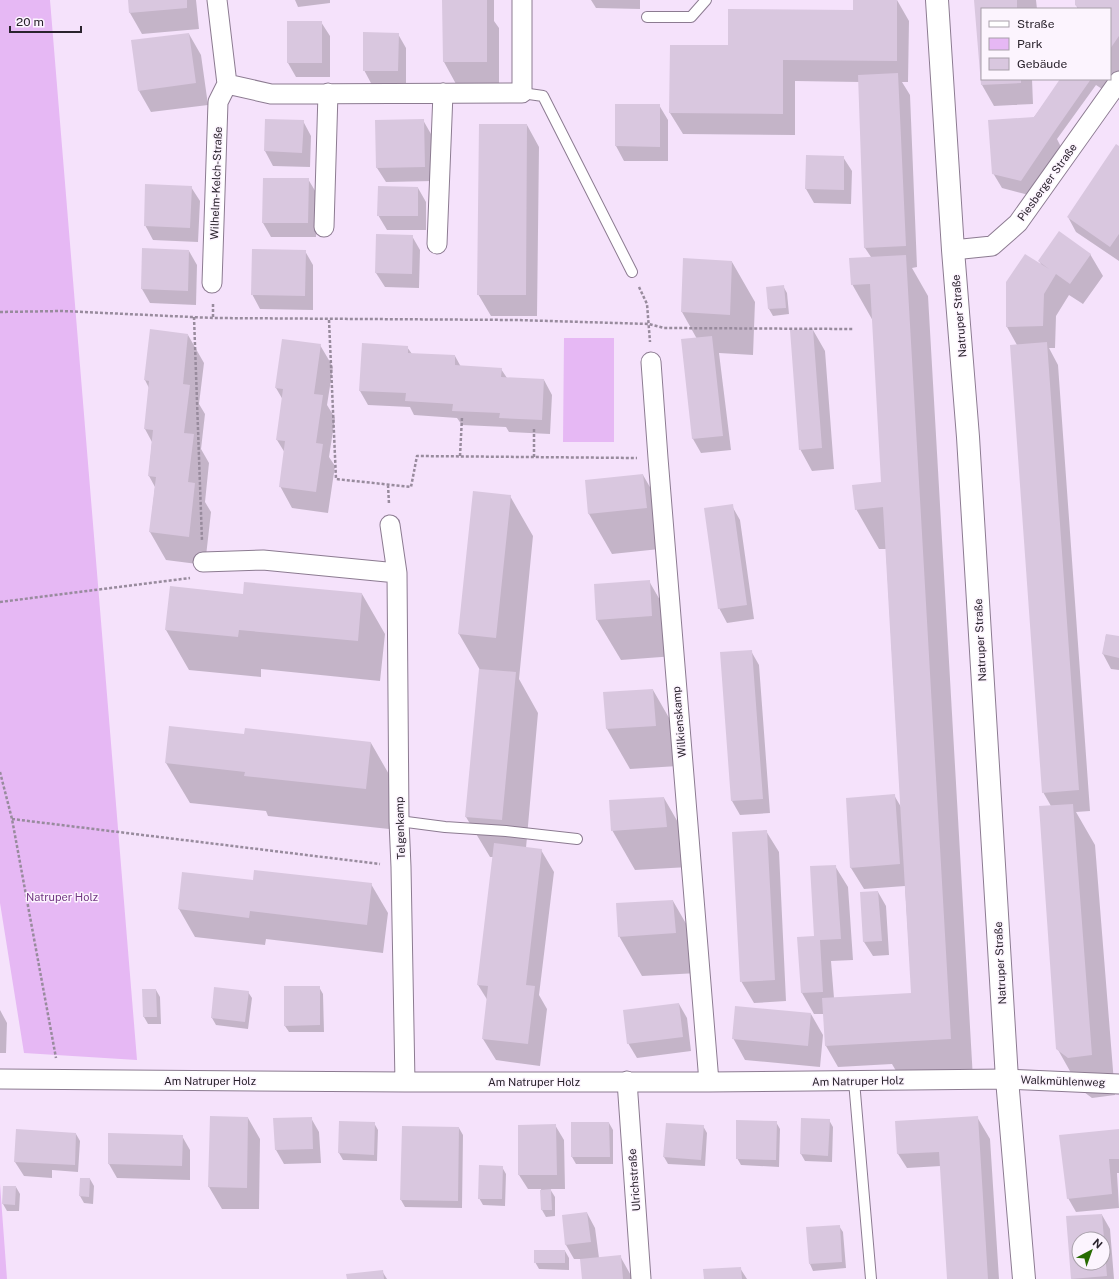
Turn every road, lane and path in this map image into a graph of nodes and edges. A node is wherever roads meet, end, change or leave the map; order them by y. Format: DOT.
graph roads {
  1 [pos="217,0"];
  2 [pos="522,0"];
  3 [pos="706,0"];
  4 [pos="937,0"];
  5 [pos="647,17"];
  6 [pos="1119,81"];
  7 [pos="226,84"];
  8 [pos="328,93"];
  9 [pos="443,93"];
  10 [pos="522,93"];
  11 [pos="324,227"];
  12 [pos="438,244"];
  13 [pos="953,250"];
  14 [pos="632,272"];
  15 [pos="212,284"];
  16 [pos="0,312"];
  17 [pos="194,317"];
  18 [pos="329,319"];
  19 [pos="649,324"];
  20 [pos="854,329"];
  21 [pos="651,362"];
  22 [pos="462,417"];
  23 [pos="534,429"];
  24 [pos="460,456"];
  25 [pos="534,457"];
  26 [pos="658,458"];
  27 [pos="390,525"];
  28 [pos="203,562"];
  29 [pos="397,574"];
  30 [pos="0,602"];
  31 [pos="0,772"];
  32 [pos="12,819"];
  33 [pos="400,821"];
  34 [pos="578,839"];
  35 [pos="402,867"];
  36 [pos="0,1079"];
  37 [pos="1007,1079"];
  38 [pos="60,1080"];
  39 [pos="627,1081"];
  40 [pos="854,1081"];
  41 [pos="405,1082"];
  42 [pos="709,1082"];
  43 [pos="1119,1084"];
  44 [pos="642,1279"];
  45 [pos="871,1279"];
  46 [pos="1024,1279"];
  1 -- 7 [label="street, Wilhelm-Kelch-Straße"];
  2 -- 10 [label="street"];
  3 -- 5 [label="lane"];
  4 -- 13 [label="street, Natruper Straße"];
  6 -- 13 [label="street, Piesberger Straße"];
  7 -- 8 [label="street"];
  7 -- 15 [label="street, Wilhelm-Kelch-Straße"];
  8 -- 9 [label="street"];
  8 -- 11 [label="street"];
  9 -- 10 [label="street"];
  9 -- 12 [label="street"];
  10 -- 14 [label="lane"];
  13 -- 37 [label="street, Natruper Straße"];
  14 -- 19 [label="path"];
  16 -- 17 [label="path"];
  17 -- 18 [label="path"];
  17 -- 28 [label="path"];
  18 -- 19 [label="path"];
  18 -- 24 [label="path"];
  19 -- 20 [label="path"];
  19 -- 21 [label="path"];
  21 -- 26 [label="street, Wilkienskamp"];
  22 -- 24 [label="path"];
  23 -- 25 [label="path"];
  24 -- 25 [label="path"];
  25 -- 26 [label="path"];
  26 -- 42 [label="street, Wilkienskamp"];
  27 -- 29 [label="street, Telgenkamp"];
  28 -- 29 [label="street"];
  28 -- 30 [label="path"];
  29 -- 33 [label="street, Telgenkamp"];
  31 -- 32 [label="path"];
  32 -- 35 [label="path"];
  32 -- 38 [label="path"];
  33 -- 34 [label="lane"];
  33 -- 35 [label="street, Telgenkamp"];
  35 -- 41 [label="street, Telgenkamp"];
  36 -- 38 [label="street, Am Natruper Holz"];
  37 -- 40 [label="street, Am Natruper Holz"];
  37 -- 43 [label="street, Walkmühlenweg"];
  37 -- 46 [label="street, Natruper Straße"];
  38 -- 41 [label="street, Am Natruper Holz"];
  39 -- 41 [label="street, Am Natruper Holz"];
  39 -- 42 [label="street, Am Natruper Holz"];
  39 -- 44 [label="street, Ulrichstraße"];
  40 -- 42 [label="street, Am Natruper Holz"];
  40 -- 45 [label="lane"];
}
